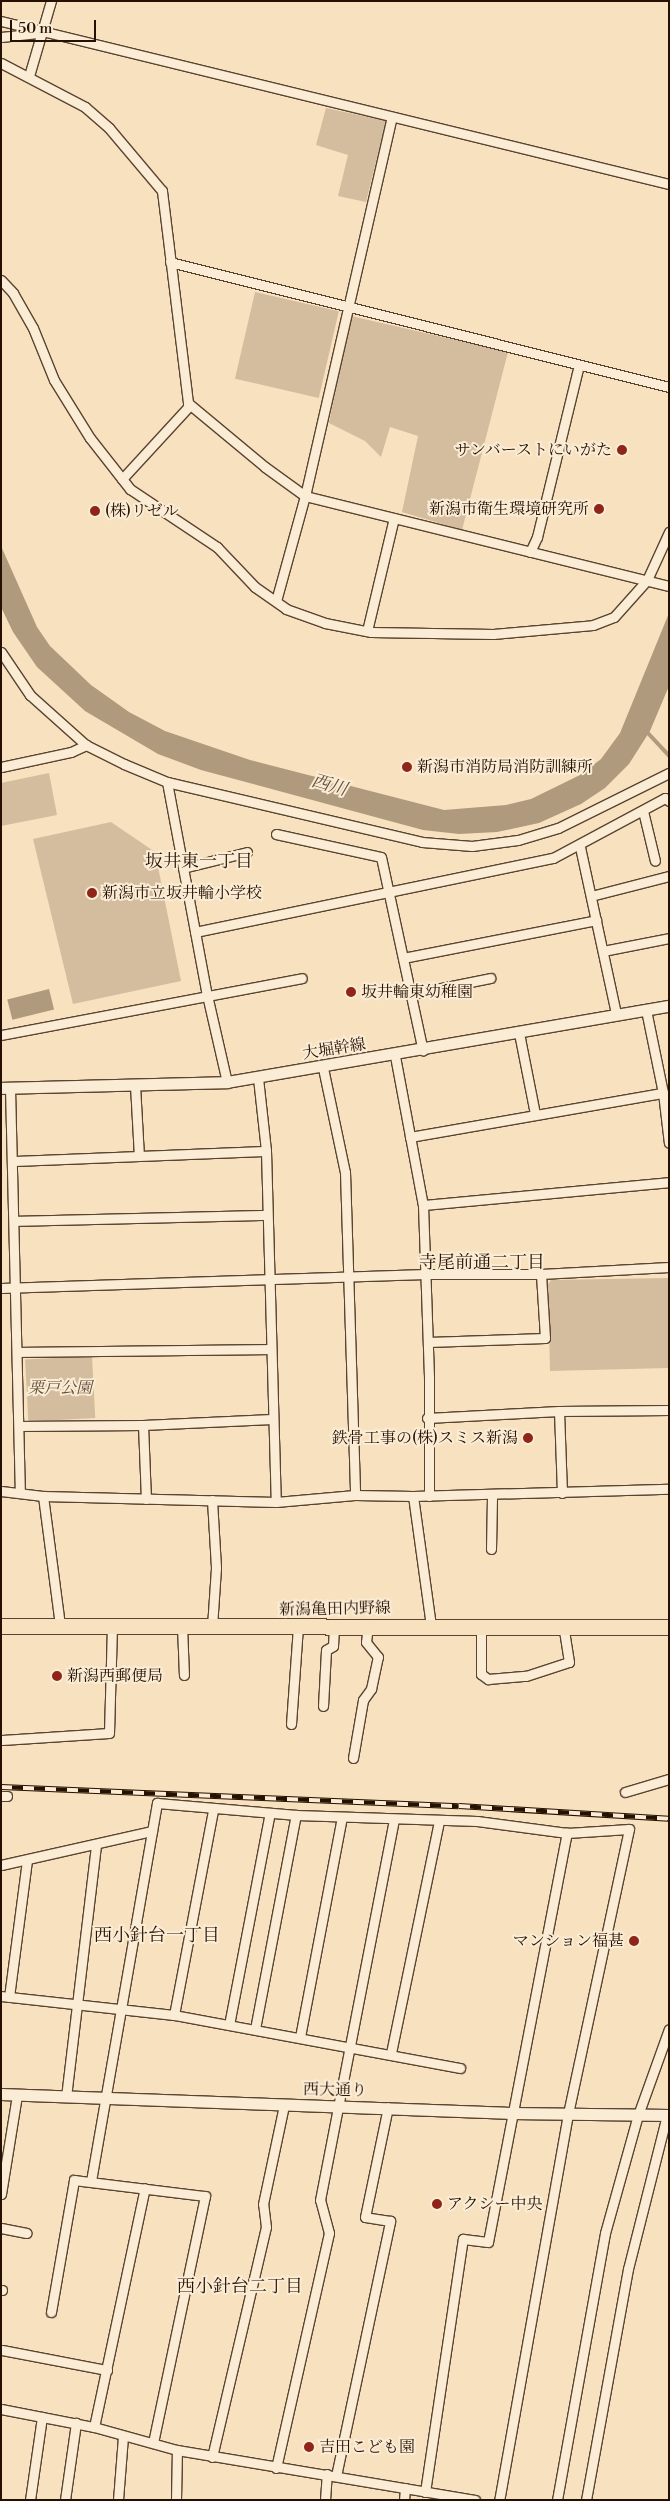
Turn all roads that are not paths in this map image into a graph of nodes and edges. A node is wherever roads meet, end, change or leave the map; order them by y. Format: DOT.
graph roads {
  1 [pos="51,1"];
  2 [pos="1,21"];
  3 [pos="44,32"];
  4 [pos="1,37"];
  5 [pos="1,63"];
  6 [pos="29,76"];
  7 [pos="392,117"];
  8 [pos="669,184"];
  9 [pos="170,262"];
  10 [pos="1,280"];
  11 [pos="348,305"];
  12 [pos="579,366"];
  13 [pos="669,387"];
  14 [pos="190,404"];
  15 [pos="122,479"];
  16 [pos="305,496"];
  17 [pos="394,518"];
  18 [pos="669,532"];
  19 [pos="530,552"];
  20 [pos="647,580"];
  21 [pos="669,586"];
  22 [pos="276,601"];
  23 [pos="367,631"];
  24 [pos="1,652"];
  25 [pos="86,745"];
  26 [pos="1,767"];
  27 [pos="669,773"];
  28 [pos="167,782"];
  29 [pos="669,801"];
  30 [pos="642,811"];
  31 [pos="276,834"];
  32 [pos="580,846"];
  33 [pos="247,852"];
  34 [pos="655,861"];
  35 [pos="183,868"];
  36 [pos="669,876"];
  37 [pos="389,891"];
  38 [pos="591,896"];
  39 [pos="596,920"];
  40 [pos="195,932"];
  41 [pos="669,938"];
  42 [pos="603,951"];
  43 [pos="403,958"];
  44 [pos="302,978"];
  45 [pos="490,978"];
  46 [pos="411,994"];
  47 [pos="207,995"];
  48 [pos="669,1006"];
  49 [pos="646,1010"];
  50 [pos="616,1014"];
  51 [pos="519,1033"];
  52 [pos="1,1035"];
  53 [pos="423,1051"];
  54 [pos="395,1056"];
  55 [pos="323,1068"];
  56 [pos="258,1078"];
  57 [pos="228,1082"];
  58 [pos="135,1085"];
  59 [pos="6,1088"];
  60 [pos="663,1093"];
  61 [pos="535,1114"];
  62 [pos="410,1137"];
  63 [pos="669,1143"];
  64 [pos="266,1151"];
  65 [pos="139,1156"];
  66 [pos="13,1161"];
  67 [pos="669,1182"];
  68 [pos="423,1205"];
  69 [pos="267,1215"];
  70 [pos="15,1221"];
  71 [pos="669,1267"];
  72 [pos="426,1274"];
  73 [pos="542,1274"];
  74 [pos="346,1276"];
  75 [pos="268,1279"];
  76 [pos="1,1288"];
  77 [pos="17,1288"];
  78 [pos="428,1342"];
  79 [pos="270,1350"];
  80 [pos="18,1352"];
  81 [pos="669,1410"];
  82 [pos="559,1411"];
  83 [pos="272,1418"];
  84 [pos="427,1418"];
  85 [pos="143,1425"];
  86 [pos="20,1426"];
  87 [pos="669,1490"];
  88 [pos="1,1491"];
  89 [pos="20,1491"];
  90 [pos="562,1493"];
  91 [pos="355,1494"];
  92 [pos="492,1495"];
  93 [pos="43,1496"];
  94 [pos="413,1496"];
  95 [pos="429,1496"];
  96 [pos="146,1499"];
  97 [pos="212,1500"];
  98 [pos="276,1502"];
  99 [pos="491,1549"];
  100 [pos="112,1624"];
  101 [pos="430,1625"];
  102 [pos="1,1626"];
  103 [pos="60,1626"];
  104 [pos="182,1626"];
  105 [pos="334,1626"];
  106 [pos="368,1626"];
  107 [pos="481,1626"];
  108 [pos="563,1626"];
  109 [pos="669,1626"];
  110 [pos="212,1627"];
  111 [pos="298,1627"];
  112 [pos="184,1675"];
  113 [pos="323,1706"];
  114 [pos="291,1724"];
  115 [pos="2,1740"];
  116 [pos="353,1758"];
  117 [pos="669,1779"];
  118 [pos="625,1792"];
  119 [pos="213,1810"];
  120 [pos="270,1813"];
  121 [pos="296,1815"];
  122 [pos="342,1817"];
  123 [pos="394,1820"];
  124 [pos="438,1822"];
  125 [pos="152,1831"];
  126 [pos="567,1833"];
  127 [pos="96,1845"];
  128 [pos="27,1860"];
  129 [pos="1,1866"];
  130 [pos="5,1997"];
  131 [pos="76,2006"];
  132 [pos="120,2008"];
  133 [pos="174,2015"];
  134 [pos="229,2025"];
  135 [pos="255,2029"];
  136 [pos="669,2029"];
  137 [pos="300,2037"];
  138 [pos="348,2045"];
  139 [pos="391,2053"];
  140 [pos="460,2068"];
  141 [pos="1,2094"];
  142 [pos="17,2095"];
  143 [pos="66,2097"];
  144 [pos="105,2098"];
  145 [pos="284,2105"];
  146 [pos="338,2107"];
  147 [pos="388,2107"];
  148 [pos="511,2113"];
  149 [pos="568,2114"];
  150 [pos="638,2115"];
  151 [pos="668,2115"];
  152 [pos="4,2172"];
  153 [pos="91,2180"];
  154 [pos="145,2188"];
  155 [pos="1,2194"];
  156 [pos="1,2228"];
  157 [pos="27,2233"];
  158 [pos="51,2312"];
  159 [pos="2,2350"];
  160 [pos="107,2370"];
  161 [pos="1,2409"];
  162 [pos="42,2417"];
  163 [pos="76,2423"];
  164 [pos="94,2427"];
  165 [pos="123,2436"];
  166 [pos="153,2443"];
  167 [pos="177,2450"];
  168 [pos="212,2457"];
  169 [pos="276,2468"];
  170 [pos="331,2475"];
  171 [pos="404,2488"];
  172 [pos="425,2492"];
  173 [pos="459,2499"];
  174 [pos="30,2500"];
  175 [pos="65,2500"];
  176 [pos="118,2500"];
  177 [pos="176,2500"];
  178 [pos="325,2500"];
  179 [pos="404,2500"];
  180 [pos="474,2500"];
  181 [pos="499,2500"];
  182 [pos="556,2500"];
  183 [pos="586,2500"];
  1 -- 3 [label="street"];
  2 -- 3 [label="street"];
  3 -- 4 [label="street"];
  3 -- 6 [label="street"];
  3 -- 7 [label="street"];
  5 -- 6 [label="street"];
  6 -- 9 [label="street"];
  7 -- 8 [label="street"];
  7 -- 11 [label="street"];
  9 -- 11 [label="street"];
  9 -- 14 [label="street"];
  10 -- 15 [label="street"];
  11 -- 12 [label="street"];
  11 -- 16 [label="street"];
  12 -- 13 [label="street"];
  12 -- 19 [label="street"];
  14 -- 15 [label="street"];
  14 -- 16 [label="street"];
  15 -- 22 [label="street"];
  16 -- 17 [label="street"];
  16 -- 22 [label="street"];
  17 -- 19 [label="street"];
  17 -- 23 [label="street"];
  18 -- 20 [label="street"];
  19 -- 20 [label="street"];
  20 -- 21 [label="street"];
  20 -- 23 [label="street"];
  22 -- 23 [label="street"];
  24 -- 25 [label="street"];
  25 -- 26 [label="street"];
  25 -- 28 [label="street"];
  27 -- 28 [label="street"];
  28 -- 35 [label="street"];
  29 -- 30 [label="street"];
  30 -- 32 [label="street"];
  30 -- 34 [label="street"];
  31 -- 37 [label="street"];
  32 -- 37 [label="street"];
  32 -- 38 [label="street"];
  33 -- 35 [label="street"];
  35 -- 40 [label="street"];
  36 -- 38 [label="street"];
  37 -- 40 [label="street"];
  37 -- 43 [label="street"];
  38 -- 39 [label="street"];
  39 -- 42 [label="street"];
  39 -- 43 [label="street"];
  40 -- 47 [label="street"];
  41 -- 42 [label="street"];
  42 -- 50 [label="street"];
  43 -- 46 [label="street"];
  44 -- 47 [label="street"];
  45 -- 46 [label="street"];
  46 -- 53 [label="street"];
  47 -- 52 [label="street"];
  47 -- 57 [label="street"];
  48 -- 49 [label="street, 大堀幹線"];
  49 -- 50 [label="street, 大堀幹線"];
  49 -- 60 [label="street"];
  50 -- 51 [label="street, 大堀幹線"];
  51 -- 53 [label="street, 大堀幹線"];
  51 -- 61 [label="street"];
  53 -- 54 [label="street, 大堀幹線"];
  54 -- 55 [label="street, 大堀幹線"];
  54 -- 62 [label="street"];
  55 -- 56 [label="street, 大堀幹線"];
  55 -- 74 [label="street"];
  56 -- 57 [label="street, 大堀幹線"];
  56 -- 64 [label="street"];
  57 -- 58 [label="street, 大堀幹線"];
  58 -- 59 [label="street, 大堀幹線"];
  58 -- 65 [label="street"];
  59 -- 66 [label="street"];
  60 -- 61 [label="street"];
  60 -- 63 [label="street"];
  61 -- 62 [label="street"];
  62 -- 68 [label="street"];
  64 -- 65 [label="street"];
  64 -- 69 [label="street"];
  65 -- 66 [label="street"];
  66 -- 70 [label="street"];
  67 -- 68 [label="street"];
  68 -- 72 [label="street"];
  69 -- 70 [label="street"];
  69 -- 75 [label="street"];
  70 -- 77 [label="street"];
  71 -- 73 [label="street"];
  72 -- 73 [label="street"];
  72 -- 74 [label="street"];
  72 -- 78 [label="street"];
  73 -- 78 [label="street"];
  74 -- 75 [label="street"];
  74 -- 91 [label="street"];
  75 -- 77 [label="street"];
  75 -- 79 [label="street"];
  76 -- 77 [label="street"];
  77 -- 80 [label="street"];
  78 -- 84 [label="street"];
  79 -- 80 [label="street"];
  79 -- 83 [label="street"];
  80 -- 86 [label="street"];
  81 -- 82 [label="street"];
  82 -- 84 [label="street"];
  82 -- 90 [label="street"];
  83 -- 85 [label="street"];
  83 -- 98 [label="street"];
  84 -- 95 [label="street"];
  85 -- 86 [label="street"];
  85 -- 96 [label="street"];
  86 -- 89 [label="street"];
  87 -- 90 [label="street"];
  88 -- 89 [label="street"];
  89 -- 93 [label="street"];
  90 -- 92 [label="street"];
  91 -- 94 [label="street"];
  91 -- 98 [label="street"];
  92 -- 95 [label="street"];
  92 -- 99 [label="street"];
  93 -- 96 [label="street"];
  93 -- 103 [label="street"];
  94 -- 95 [label="street"];
  94 -- 101 [label="street"];
  96 -- 97 [label="street"];
  97 -- 98 [label="street"];
  97 -- 110 [label="street"];
  100 -- 103 [label="main road, 新潟亀田内野線"];
  100 -- 104 [label="main road, 新潟亀田内野線"];
  100 -- 115 [label="street"];
  101 -- 106 [label="main road, 新潟亀田内野線"];
  101 -- 107 [label="main road, 新潟亀田内野線"];
  102 -- 103 [label="main road, 新潟亀田内野線"];
  104 -- 110 [label="main road, 新潟亀田内野線"];
  104 -- 112 [label="street"];
  105 -- 106 [label="main road, 新潟亀田内野線"];
  105 -- 111 [label="main road, 新潟亀田内野線"];
  105 -- 113 [label="street"];
  106 -- 116 [label="street"];
  107 -- 108 [label="main road, 新潟亀田内野線"];
  107 -- 108 [label="street"];
  108 -- 109 [label="main road, 新潟亀田内野線"];
  110 -- 111 [label="main road, 新潟亀田内野線"];
  111 -- 114 [label="street"];
  117 -- 118 [label="street"];
  119 -- 120 [label="street"];
  119 -- 125 [label="street"];
  119 -- 133 [label="street"];
  120 -- 121 [label="street"];
  120 -- 134 [label="street"];
  121 -- 122 [label="street"];
  121 -- 135 [label="street"];
  122 -- 123 [label="street"];
  122 -- 137 [label="street"];
  123 -- 124 [label="street"];
  123 -- 138 [label="street"];
  124 -- 126 [label="street"];
  124 -- 139 [label="street"];
  125 -- 127 [label="street"];
  125 -- 132 [label="street"];
  126 -- 148 [label="street"];
  126 -- 149 [label="street"];
  127 -- 128 [label="street"];
  127 -- 131 [label="street"];
  128 -- 129 [label="street"];
  128 -- 130 [label="street"];
  130 -- 131 [label="street"];
  131 -- 132 [label="street"];
  131 -- 143 [label="street"];
  132 -- 133 [label="street"];
  132 -- 144 [label="street"];
  133 -- 134 [label="street"];
  134 -- 135 [label="street"];
  135 -- 137 [label="street"];
  136 -- 150 [label="street"];
  137 -- 138 [label="street"];
  138 -- 139 [label="street"];
  138 -- 146 [label="street"];
  139 -- 140 [label="street"];
  141 -- 142 [label="street, 西大通り"];
  142 -- 143 [label="street, 西大通り"];
  142 -- 152 [label="street"];
  143 -- 144 [label="street, 西大通り"];
  144 -- 145 [label="street, 西大通り"];
  144 -- 153 [label="street"];
  145 -- 146 [label="street, 西大通り"];
  145 -- 168 [label="street"];
  146 -- 147 [label="street, 西大通り"];
  146 -- 169 [label="street"];
  147 -- 148 [label="street, 西大通り"];
  147 -- 170 [label="street"];
  148 -- 149 [label="street, 西大通り"];
  148 -- 172 [label="street"];
  149 -- 150 [label="street, 西大通り"];
  149 -- 181 [label="street"];
  150 -- 151 [label="street, 西大通り"];
  150 -- 182 [label="street"];
  151 -- 183 [label="street"];
  152 -- 155 [label="street"];
  153 -- 154 [label="street"];
  153 -- 158 [label="street"];
  154 -- 160 [label="street"];
  154 -- 166 [label="street"];
  156 -- 157 [label="street"];
  159 -- 160 [label="street"];
  160 -- 164 [label="street"];
  161 -- 162 [label="street"];
  162 -- 163 [label="street"];
  162 -- 174 [label="street"];
  163 -- 164 [label="street"];
  163 -- 175 [label="street"];
  164 -- 165 [label="street"];
  165 -- 166 [label="street"];
  165 -- 176 [label="street"];
  166 -- 167 [label="street"];
  167 -- 168 [label="street"];
  167 -- 177 [label="street"];
  168 -- 169 [label="street"];
  169 -- 170 [label="street"];
  170 -- 171 [label="street"];
  170 -- 178 [label="street"];
  171 -- 172 [label="street"];
  171 -- 179 [label="street"];
  172 -- 173 [label="street"];
  173 -- 180 [label="street"];
}
